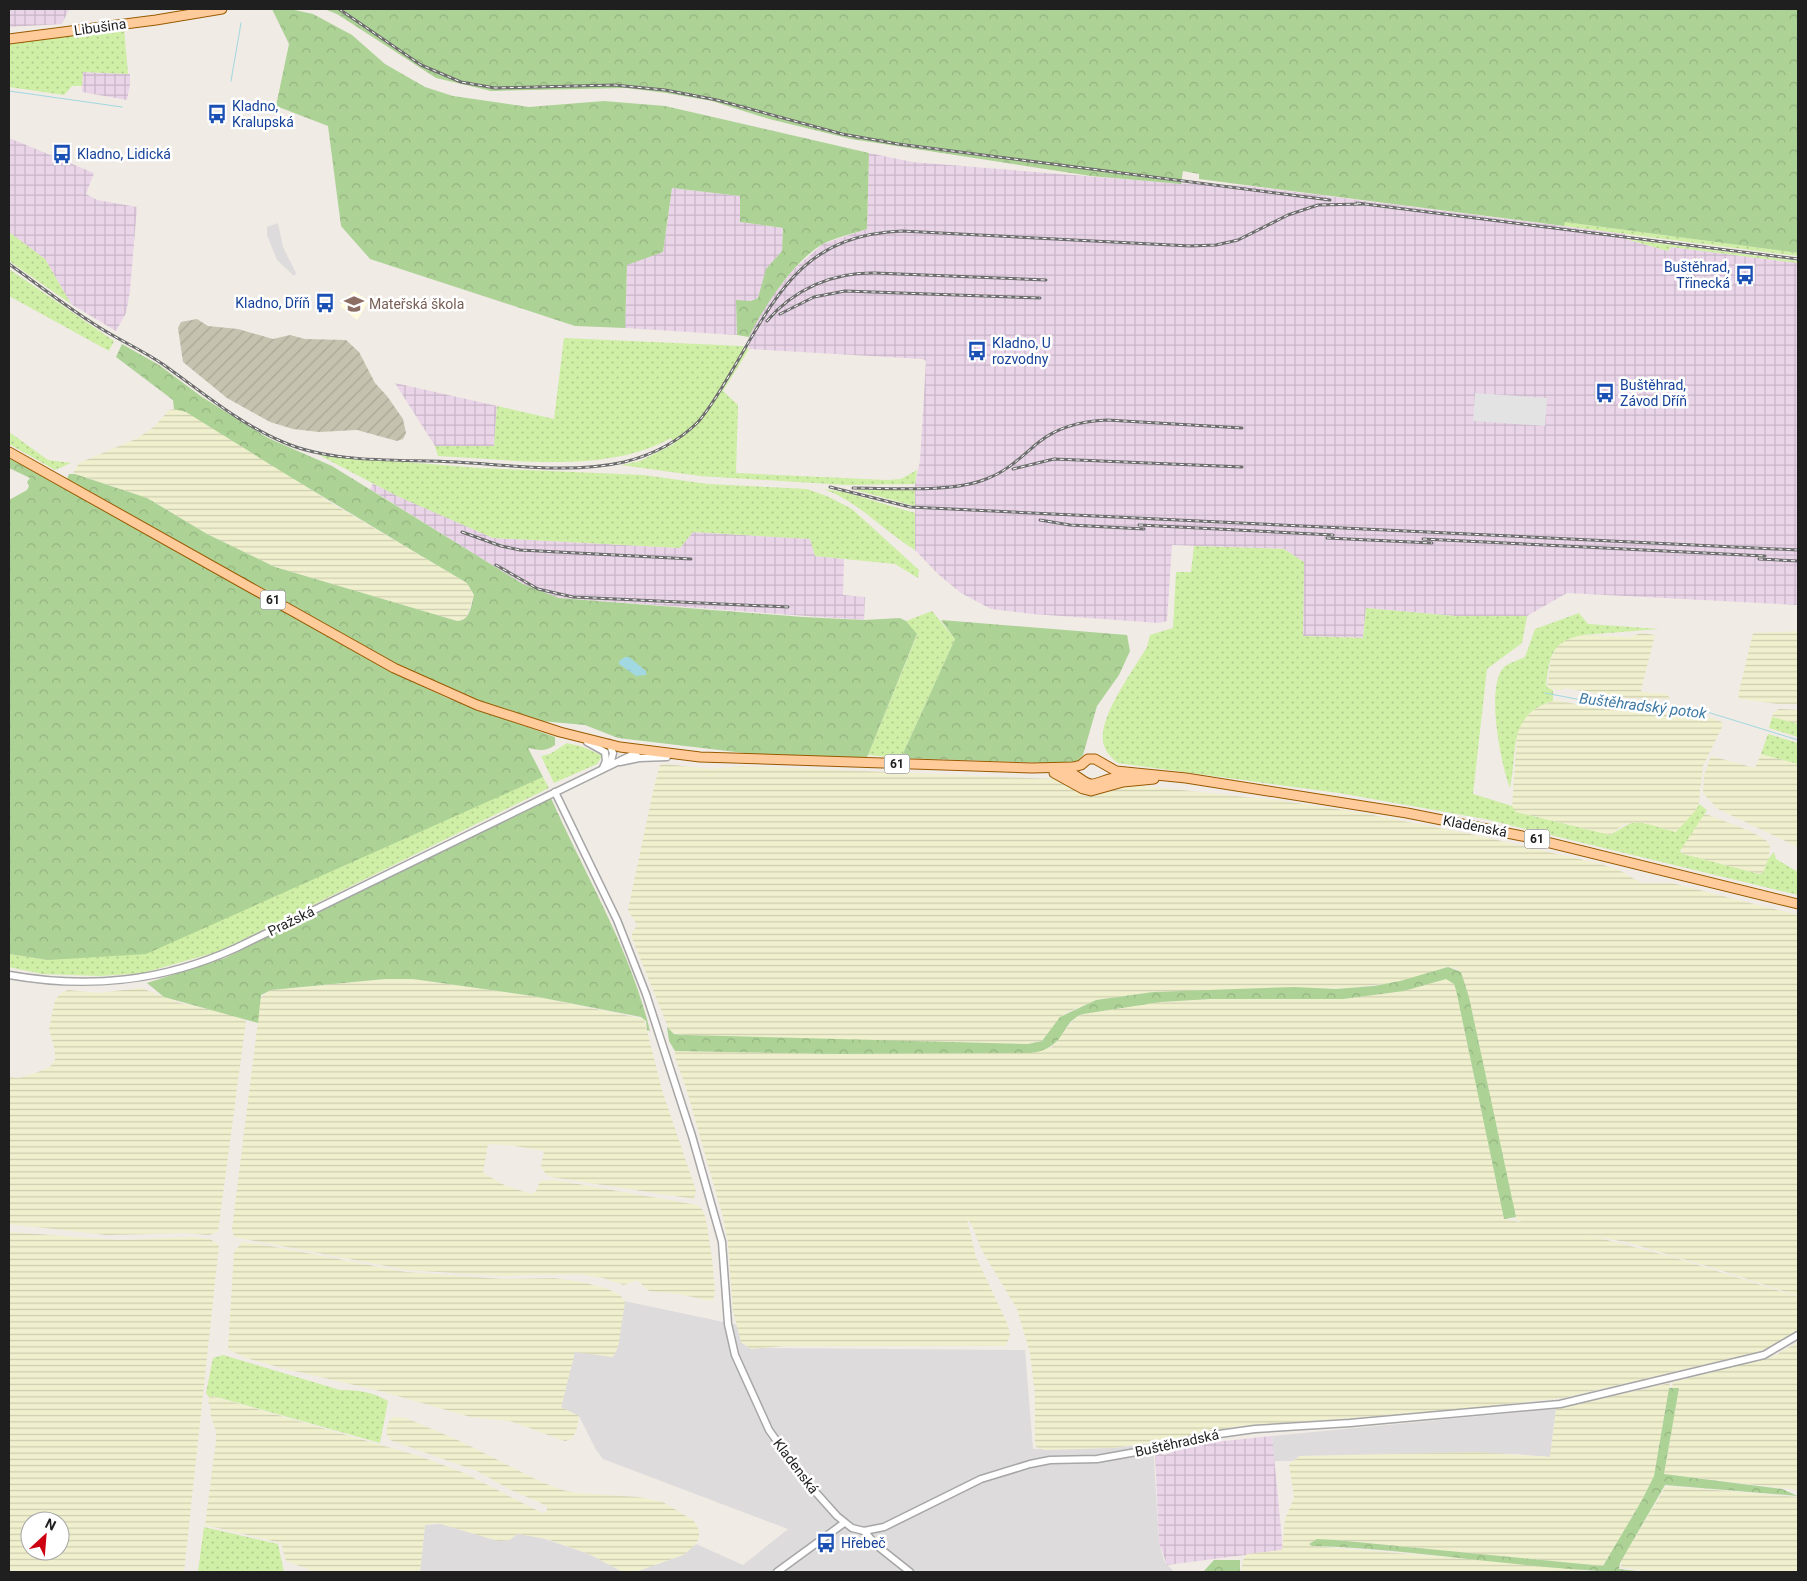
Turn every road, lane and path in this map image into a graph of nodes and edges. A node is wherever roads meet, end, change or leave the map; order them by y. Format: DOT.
graph roads {
  1 [pos="222,9"];
  2 [pos="9,39"];
  3 [pos="9,452"];
  4 [pos="540,725"];
  5 [pos="560,732"];
  6 [pos="603,738"];
  7 [pos="610,745"];
  8 [pos="674,749"];
  9 [pos="641,751"];
  10 [pos="700,757"];
  11 [pos="761,759"];
  12 [pos="1081,765"];
  13 [pos="1103,765"];
  14 [pos="606,767"];
  15 [pos="1032,768"];
  16 [pos="1081,778"];
  17 [pos="1102,779"];
  18 [pos="1154,779"];
  19 [pos="1237,786"];
  20 [pos="555,792"];
  21 [pos="1798,904"];
  22 [pos="9,975"];
  23 [pos="1798,1335"];
  24 [pos="844,1523"];
  25 [pos="864,1531"];
  26 [pos="777,1572"];
  27 [pos="910,1572"];
  1 -- 2 [label="main road, Libušina"];
  3 -- 4 [label="main road, 61"];
  4 -- 5 [label="main road, 61"];
  4 -- 6 [label="main road, 61"];
  5 -- 7 [label="main road, 61"];
  5 -- 14 [label="street"];
  6 -- 7 [label="street"];
  6 -- 8 [label="main road, 61"];
  7 -- 9 [label="main road, 61"];
  7 -- 14 [label="street"];
  8 -- 9 [label="street"];
  8 -- 11 [label="main road, 61"];
  9 -- 10 [label="main road, 61"];
  9 -- 14 [label="street"];
  10 -- 11 [label="main road, 61"];
  10 -- 14 [label="street"];
  11 -- 15 [label="main road, 61"];
  12 -- 13 [label="main road, 61"];
  12 -- 15 [label="main road, 61"];
  12 -- 16 [label="main road"];
  13 -- 17 [label="main road"];
  13 -- 19 [label="main road, 61"];
  14 -- 20 [label="street, Pražská"];
  15 -- 16 [label="main road, 61"];
  15 -- 18 [label="main road, 61"];
  16 -- 17 [label="main road, 61"];
  17 -- 18 [label="main road, 61"];
  18 -- 19 [label="main road, 61"];
  19 -- 21 [label="main road, Kladenská / 61"];
  20 -- 22 [label="street, Pražská"];
  20 -- 24 [label="street, Kladenská"];
  23 -- 25 [label="street, Buštěhradská"];
  24 -- 25 [label="street, Kladenská"];
  24 -- 26 [label="street"];
  25 -- 27 [label="street, Kladenská"];
}
